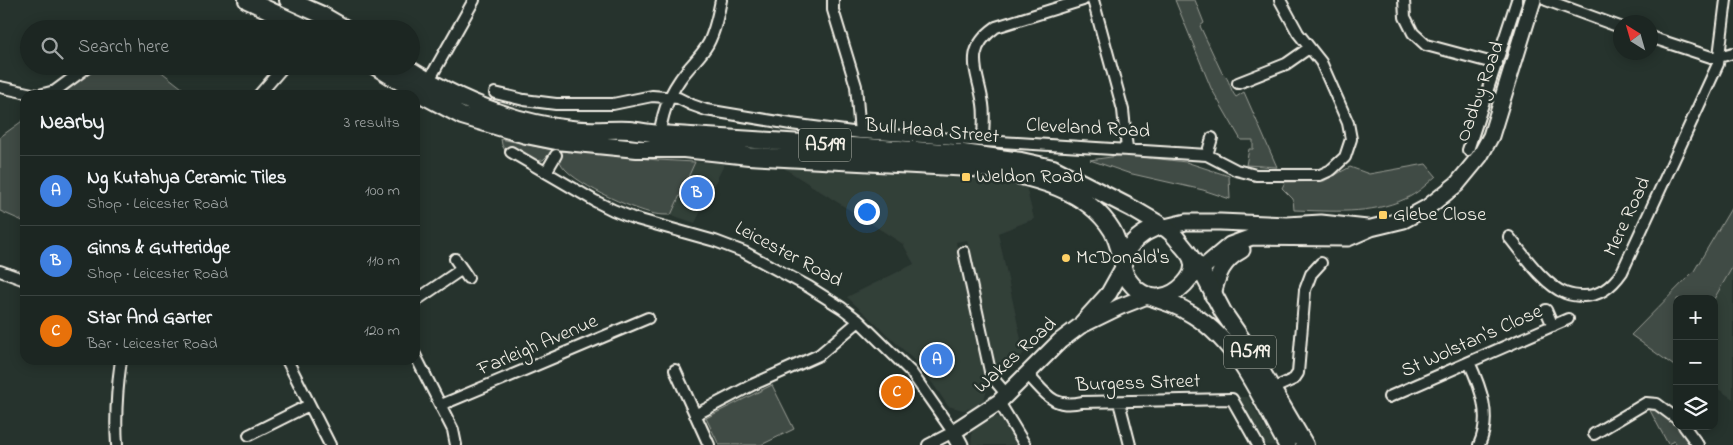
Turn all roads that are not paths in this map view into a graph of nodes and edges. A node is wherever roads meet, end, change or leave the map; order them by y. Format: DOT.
graph roads {
  1 [pos="247,0"];
  2 [pos="288,0"];
  3 [pos="474,0"];
  4 [pos="721,0"];
  5 [pos="833,0"];
  6 [pos="1083,0"];
  7 [pos="1093,0"];
  8 [pos="1280,0"];
  9 [pos="1404,0"];
  10 [pos="1518,0"];
  11 [pos="1533,0"];
  12 [pos="1546,0"];
  13 [pos="1726,0"];
  14 [pos="303,20"];
  15 [pos="310,20"];
  16 [pos="1613,24"];
  17 [pos="1658,40"];
  18 [pos="1309,48"];
  19 [pos="1733,53"];
  20 [pos="1719,57"];
  21 [pos="1497,64"];
  22 [pos="77,75"];
  23 [pos="276,75"];
  24 [pos="390,75"];
  25 [pos="418,75"];
  26 [pos="428,82"];
  27 [pos="1238,83"];
  28 [pos="0,87"];
  29 [pos="56,90"];
  30 [pos="263,90"];
  31 [pos="414,90"];
  32 [pos="20,91"];
  33 [pos="420,93"];
  34 [pos="495,93"];
  35 [pos="671,97"];
  36 [pos="860,133"];
  37 [pos="1212,138"];
  38 [pos="983,140"];
  39 [pos="659,142"];
  40 [pos="1127,149"];
  41 [pos="1468,150"];
  42 [pos="511,152"];
  43 [pos="556,155"];
  44 [pos="1207,155"];
  45 [pos="546,172"];
  46 [pos="1163,227"];
  47 [pos="1371,228"];
  48 [pos="1268,236"];
  49 [pos="1509,237"];
  50 [pos="964,252"];
  51 [pos="455,259"];
  52 [pos="1320,263"];
  53 [pos="1123,266"];
  54 [pos="1194,270"];
  55 [pos="0,271"];
  56 [pos="20,278"];
  57 [pos="1213,296"];
  58 [pos="1150,297"];
  59 [pos="420,298"];
  60 [pos="1546,310"];
  61 [pos="648,318"];
  62 [pos="1568,319"];
  63 [pos="859,321"];
  64 [pos="1080,326"];
  65 [pos="1553,326"];
  66 [pos="1469,362"];
  67 [pos="121,365"];
  68 [pos="289,365"];
  69 [pos="420,365"];
  70 [pos="675,370"];
  71 [pos="1027,374"];
  72 [pos="1272,389"];
  73 [pos="1390,397"];
  74 [pos="1003,399"];
  75 [pos="1119,402"];
  76 [pos="309,405"];
  77 [pos="441,405"];
  78 [pos="695,415"];
  79 [pos="1673,416"];
  80 [pos="1595,421"];
  81 [pos="1687,430"];
  82 [pos="249,435"];
  83 [pos="957,439"];
  84 [pos="117,445"];
  85 [pos="330,445"];
  86 [pos="456,445"];
  87 [pos="708,445"];
  88 [pos="928,445"];
  89 [pos="1025,445"];
  90 [pos="1130,445"];
  91 [pos="1258,445"];
  92 [pos="1287,445"];
  93 [pos="1305,445"];
  94 [pos="1479,445"];
  95 [pos="1698,445"];
  1 -- 14 [label="main road"];
  2 -- 15 [label="main road"];
  3 -- 26 [label="street"];
  4 -- 35 [label="street"];
  5 -- 36 [label="street"];
  6 -- 38 [label="street"];
  7 -- 40 [label="street"];
  8 -- 18 [label="street, Cleveland Road"];
  9 -- 21 [label="street"];
  10 -- 21 [label="street, Oadby Road"];
  11 -- 47 [label="main road, Oadby Road"];
  12 -- 16 [label="street"];
  13 -- 20 [label="street, Mere Road"];
  17 -- 20 [label="street"];
  18 -- 27 [label="street"];
  18 -- 44 [label="street, Cleveland Road"];
  19 -- 20 [label="street"];
  20 -- 49 [label="street, Mere Road"];
  21 -- 41 [label="street, Oadby Road"];
  22 -- 29 [label="street"];
  23 -- 30 [label="street"];
  24 -- 31 [label="main road, Bull Head Street / A5199"];
  25 -- 26 [label="main road, A5199"];
  26 -- 39 [label="main road, Bull Head Street / A5199"];
  28 -- 32 [label="street"];
  33 -- 39 [label="main road, Bull Head Street / A5199"];
  34 -- 35 [label="street"];
  35 -- 36 [label="street, Cleveland Road"];
  35 -- 39 [label="street"];
  36 -- 38 [label="street, Cleveland Road"];
  37 -- 44 [label="street"];
  38 -- 40 [label="street, Cleveland Road"];
  39 -- 46 [label="main road, Bull Head Street / A5199"];
  39 -- 53 [label="main road, Bull Head Street / A5199"];
  40 -- 44 [label="street, Cleveland Road"];
  42 -- 45 [label="street, Leicester Road"];
  43 -- 45 [label="street"];
  45 -- 63 [label="street, Leicester Road"];
  46 -- 47 [label="main road, Oadby Road"];
  46 -- 53 [label="main road"];
  46 -- 54 [label="main road"];
  47 -- 48 [label="main road, Oadby Road"];
  48 -- 54 [label="main road, Oadby Road"];
  48 -- 57 [label="main road"];
  50 -- 74 [label="street"];
  51 -- 59 [label="street"];
  52 -- 72 [label="street"];
  53 -- 58 [label="main road"];
  53 -- 64 [label="main road, Wakes Road"];
  54 -- 57 [label="main road, A5199"];
  54 -- 58 [label="main road"];
  55 -- 56 [label="street"];
  57 -- 72 [label="main road, A5199"];
  58 -- 64 [label="main road, Wakes Road"];
  58 -- 92 [label="main road, A5199"];
  60 -- 65 [label="street"];
  61 -- 77 [label="street, Farleigh Avenue"];
  62 -- 65 [label="street, St Wolstan's Close"];
  63 -- 78 [label="street"];
  63 -- 83 [label="street, Leicester Road"];
  64 -- 71 [label="main road, Wakes Road"];
  65 -- 66 [label="street, St Wolstan's Close"];
  66 -- 73 [label="street, St Wolstan's Close"];
  66 -- 94 [label="street"];
  67 -- 84 [label="street"];
  68 -- 76 [label="street"];
  69 -- 77 [label="street"];
  70 -- 78 [label="street"];
  71 -- 74 [label="main road, Wakes Road"];
  71 -- 75 [label="street, Burgess Street"];
  72 -- 93 [label="main road, A5199"];
  74 -- 83 [label="main road, Wakes Road"];
  74 -- 89 [label="street"];
  75 -- 90 [label="street"];
  75 -- 91 [label="street, Burgess Street"];
  76 -- 82 [label="street"];
  76 -- 85 [label="street"];
  77 -- 86 [label="street"];
  78 -- 87 [label="street"];
  79 -- 80 [label="street"];
  81 -- 95 [label="street"];
  83 -- 88 [label="street"];
}
